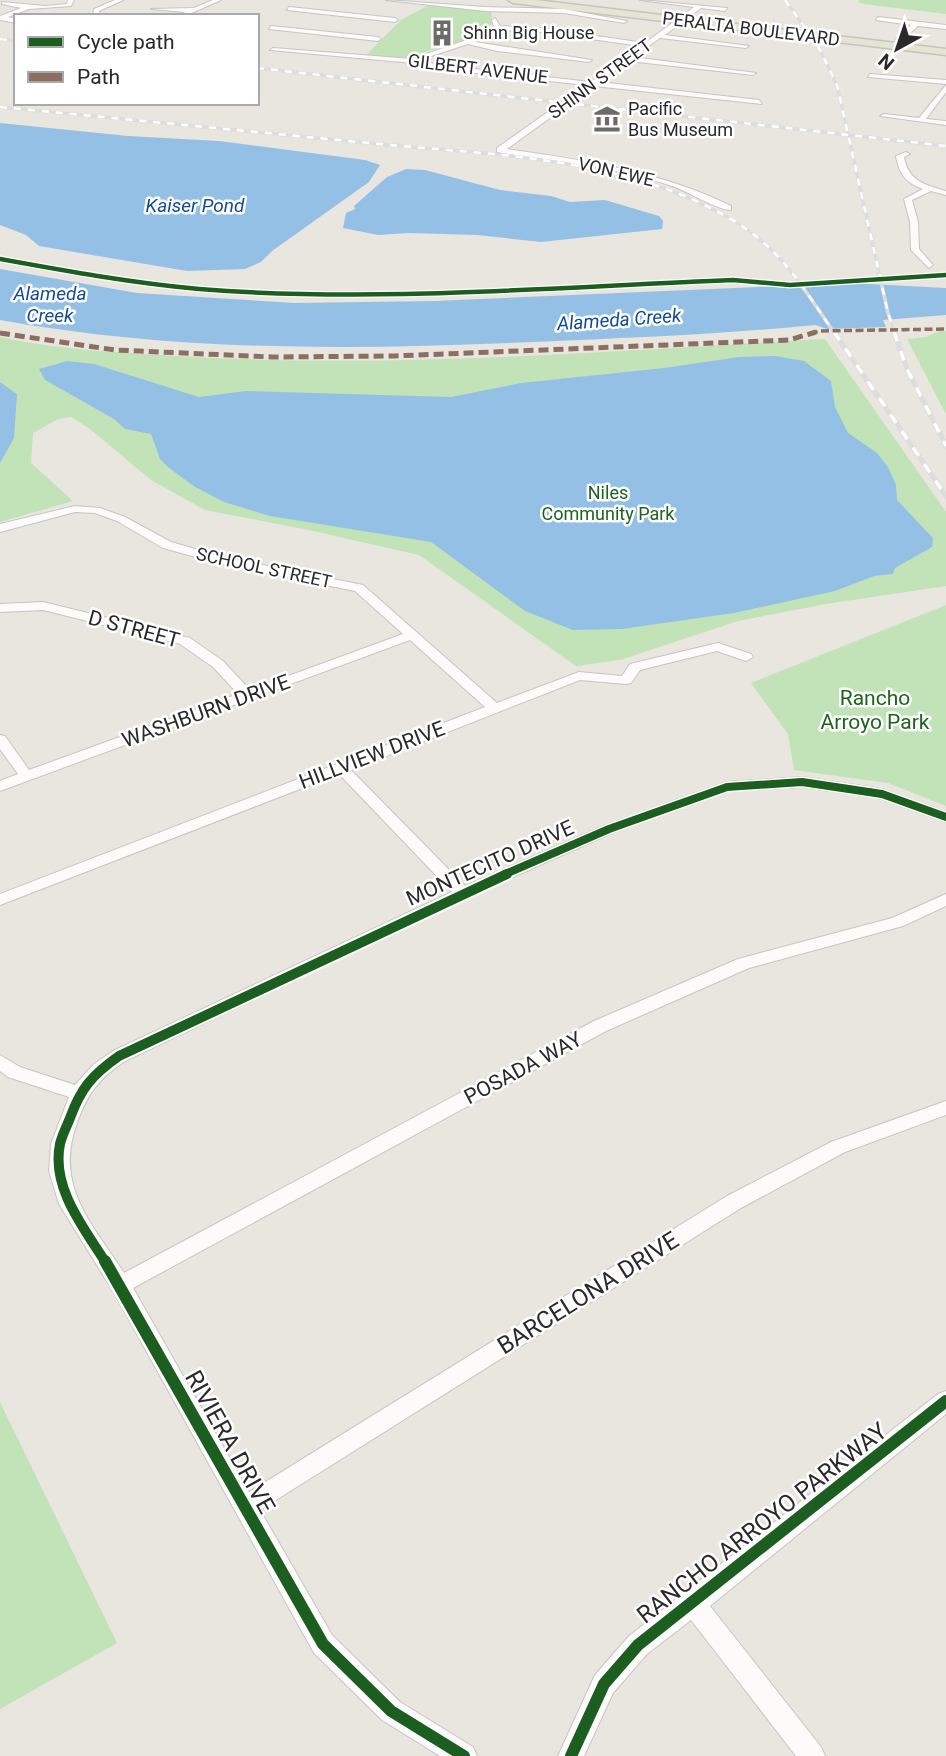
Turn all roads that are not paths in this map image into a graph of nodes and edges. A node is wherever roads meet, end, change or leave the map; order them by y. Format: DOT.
graph roads {
  1 [pos="11,0"];
  2 [pos="71,0"];
  3 [pos="120,0"];
  4 [pos="218,0"];
  5 [pos="389,0"];
  6 [pos="513,0"];
  7 [pos="643,0"];
  8 [pos="2,4"];
  9 [pos="424,4"];
  10 [pos="699,7"];
  11 [pos="27,8"];
  12 [pos="154,9"];
  13 [pos="289,9"];
  14 [pos="500,9"];
  15 [pos="725,9"];
  16 [pos="194,10"];
  17 [pos="414,10"];
  18 [pos="96,14"];
  19 [pos="185,14"];
  20 [pos="405,15"];
  21 [pos="878,19"];
  22 [pos="395,20"];
  23 [pos="681,20"];
  24 [pos="14,21"];
  25 [pos="624,21"];
  26 [pos="918,23"];
  27 [pos="946,27"];
  28 [pos="271,28"];
  29 [pos="497,28"];
  30 [pos="660,36"];
  31 [pos="378,39"];
  32 [pos="466,43"];
  33 [pos="648,45"];
  34 [pos="746,46"];
  35 [pos="894,46"];
  36 [pos="273,50"];
  37 [pos="946,52"];
  38 [pos="360,56"];
  39 [pos="630,59"];
  40 [pos="589,60"];
  41 [pos="413,61"];
  42 [pos="754,73"];
  43 [pos="870,76"];
  44 [pos="596,84"];
  45 [pos="946,85"];
  46 [pos="759,102"];
  47 [pos="884,116"];
  48 [pos="920,120"];
  49 [pos="946,123"];
  50 [pos="500,150"];
  51 [pos="906,153"];
  52 [pos="930,189"];
  53 [pos="946,193"];
  54 [pos="728,208"];
  55 [pos="929,265"];
  56 [pos="0,528"];
  57 [pos="0,608"];
  58 [pos="412,635"];
  59 [pos="746,657"];
  60 [pos="248,696"];
  61 [pos="493,707"];
  62 [pos="0,739"];
  63 [pos="340,767"];
  64 [pos="26,776"];
  65 [pos="0,786"];
  66 [pos="946,817"];
  67 [pos="463,894"];
  68 [pos="946,899"];
  69 [pos="0,900"];
  70 [pos="0,1062"];
  71 [pos="79,1093"];
  72 [pos="946,1108"];
  73 [pos="120,1285"];
  74 [pos="946,1401"];
  75 [pos="245,1507"];
  76 [pos="693,1604"];
  77 [pos="464,1756"];
  78 [pos="571,1756"];
  79 [pos="812,1756"];
  1 -- 8 [label="street"];
  2 -- 11 [label="street"];
  3 -- 18 [label="street"];
  4 -- 16 [label="street"];
  5 -- 9 [label="street"];
  6 -- 14 [label="street"];
  6 -- 23 [label="main road, PERALTA BOULEVARD"];
  7 -- 10 [label="street"];
  8 -- 11 [label="street"];
  9 -- 14 [label="street"];
  9 -- 17 [label="street"];
  10 -- 15 [label="street"];
  10 -- 23 [label="street, SHINN STREET"];
  11 -- 24 [label="street"];
  12 -- 16 [label="street"];
  13 -- 22 [label="street"];
  14 -- 25 [label="street"];
  14 -- 29 [label="street"];
  16 -- 19 [label="street"];
  20 -- 22 [label="street"];
  21 -- 26 [label="street"];
  22 -- 31 [label="street"];
  23 -- 30 [label="street, SHINN STREET"];
  23 -- 35 [label="main road, PERALTA BOULEVARD"];
  26 -- 27 [label="street"];
  26 -- 35 [label="street"];
  28 -- 31 [label="street"];
  29 -- 32 [label="street"];
  29 -- 33 [label="street"];
  30 -- 33 [label="street, SHINN STREET"];
  30 -- 34 [label="street"];
  31 -- 38 [label="street"];
  32 -- 40 [label="street"];
  32 -- 41 [label="street"];
  33 -- 39 [label="street, SHINN STREET"];
  35 -- 37 [label="main road, PERALTA BOULEVARD"];
  36 -- 38 [label="street, GILBERT AVENUE"];
  38 -- 41 [label="street, GILBERT AVENUE"];
  39 -- 42 [label="street"];
  39 -- 44 [label="street, SHINN STREET"];
  41 -- 44 [label="street, GILBERT AVENUE"];
  43 -- 45 [label="street"];
  44 -- 46 [label="street, GILBERT AVENUE"];
  44 -- 50 [label="street, SHINN STREET"];
  45 -- 48 [label="street"];
  47 -- 48 [label="street"];
  48 -- 49 [label="street"];
  50 -- 54 [label="street, VON EWE"];
  51 -- 52 [label="street"];
  52 -- 53 [label="street"];
  52 -- 55 [label="street"];
  56 -- 58 [label="street, SCHOOL STREET"];
  57 -- 60 [label="street, D STREET"];
  58 -- 60 [label="street, WASHBURN DRIVE"];
  58 -- 61 [label="street, SCHOOL STREET"];
  59 -- 61 [label="street, HILLVIEW DRIVE"];
  60 -- 64 [label="street, WASHBURN DRIVE"];
  61 -- 63 [label="street, HILLVIEW DRIVE"];
  62 -- 64 [label="street"];
  63 -- 67 [label="street"];
  63 -- 69 [label="street, HILLVIEW DRIVE"];
  64 -- 65 [label="street, WASHBURN DRIVE"];
  66 -- 67 [label="street, MONTECITO DRIVE"];
  67 -- 71 [label="street, MONTECITO DRIVE"];
  68 -- 73 [label="street, POSADA WAY"];
  70 -- 71 [label="street"];
  71 -- 73 [label="street, RIVIERA DRIVE"];
  72 -- 75 [label="street, BARCELONA DRIVE"];
  73 -- 75 [label="street, RIVIERA DRIVE"];
  74 -- 76 [label="street, RANCHO ARROYO PARKWAY"];
  75 -- 77 [label="street, RIVIERA DRIVE"];
  76 -- 78 [label="street, RANCHO ARROYO PARKWAY"];
  76 -- 79 [label="street"];
}
